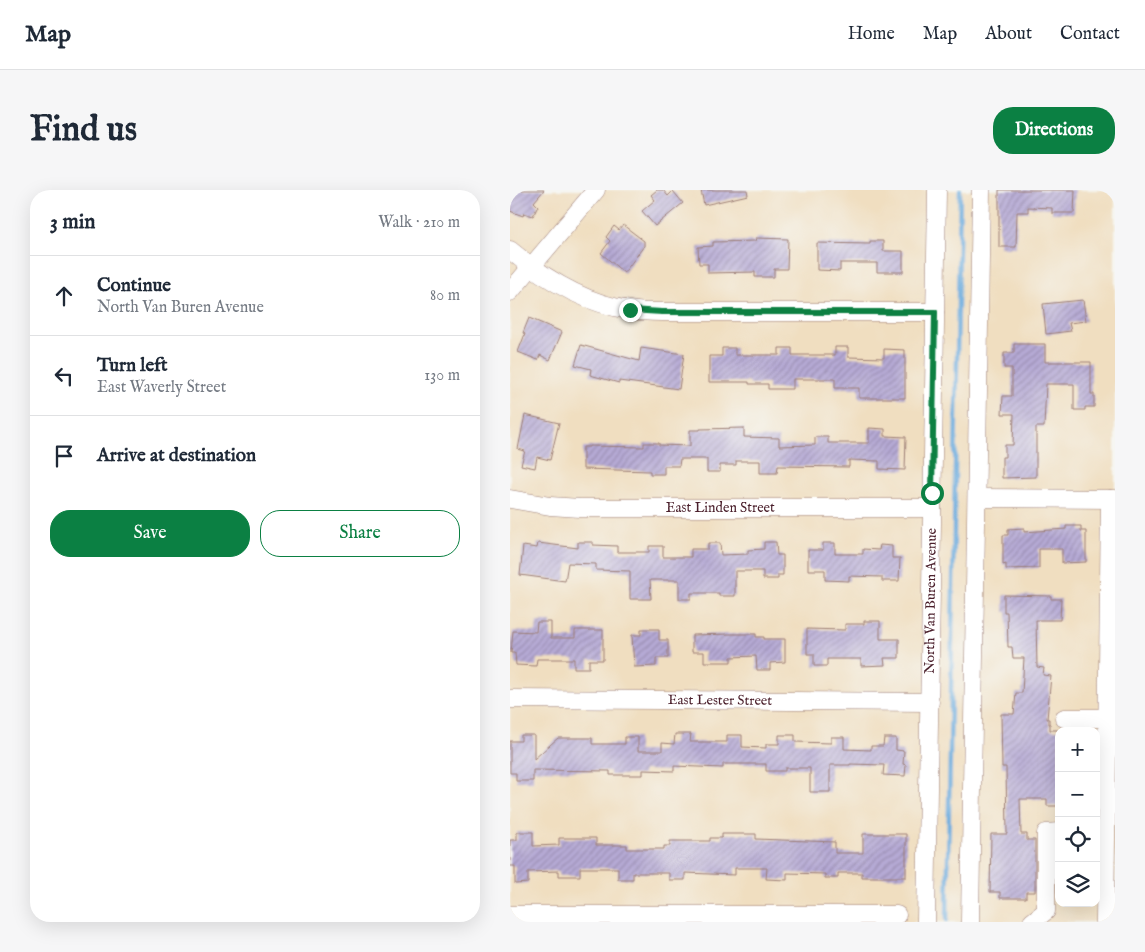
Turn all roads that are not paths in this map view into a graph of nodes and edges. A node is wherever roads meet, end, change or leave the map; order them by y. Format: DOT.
graph roads {
  1 [pos="596,190"];
  2 [pos="937,190"];
  3 [pos="981,190"];
  4 [pos="510,250"];
  5 [pos="531,266"];
  6 [pos="510,292"];
  7 [pos="935,312"];
  8 [pos="977,498"];
  9 [pos="510,499"];
  10 [pos="1113,499"];
  11 [pos="932,508"];
  12 [pos="510,698"];
  13 [pos="930,702"];
  14 [pos="1064,718"];
  15 [pos="1107,718"];
  16 [pos="1101,831"];
  17 [pos="1055,832"];
  18 [pos="510,915"];
  19 [pos="897,915"];
  20 [pos="871,918"];
  21 [pos="926,922"];
  22 [pos="970,922"];
  23 [pos="1032,922"];
  24 [pos="1105,922"];
  1 -- 5 [label="street"];
  2 -- 7 [label="street, North Van Buren Avenue"];
  3 -- 8 [label="street"];
  4 -- 5 [label="street"];
  5 -- 6 [label="street"];
  5 -- 7 [label="street"];
  7 -- 11 [label="street, North Van Buren Avenue"];
  8 -- 10 [label="street"];
  8 -- 22 [label="street"];
  9 -- 11 [label="street, East Linden Street"];
  10 -- 15 [label="street"];
  11 -- 13 [label="street, North Van Buren Avenue"];
  12 -- 13 [label="street, East Lester Street"];
  13 -- 21 [label="street, North Van Buren Avenue"];
  14 -- 15 [label="street"];
  15 -- 16 [label="street"];
  16 -- 24 [label="street"];
  17 -- 23 [label="street"];
  18 -- 20 [label="street"];
  19 -- 20 [label="street"];
}
